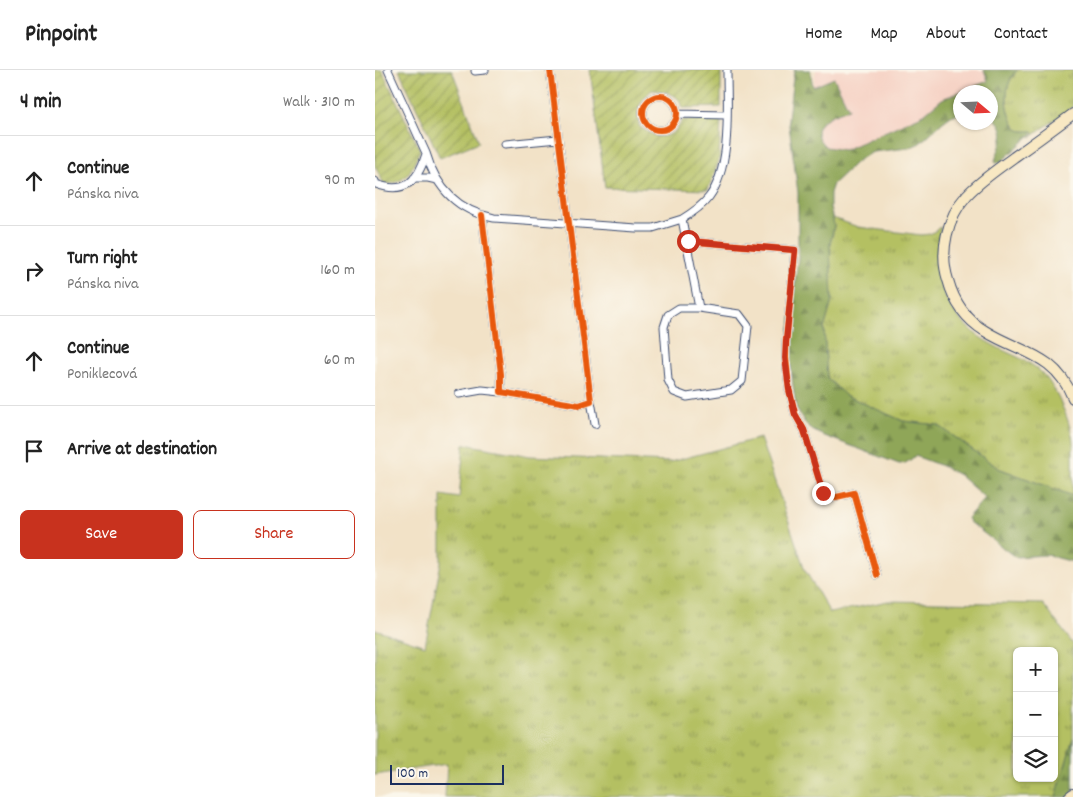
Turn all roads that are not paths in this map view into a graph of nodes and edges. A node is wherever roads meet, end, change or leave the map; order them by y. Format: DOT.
graph roads {
  1 [pos="388,70"];
  2 [pos="485,70"];
  3 [pos="550,70"];
  4 [pos="727,70"];
  5 [pos="475,71"];
  6 [pos="677,114"];
  7 [pos="1073,114"];
  8 [pos="727,115"];
  9 [pos="558,139"];
  10 [pos="505,144"];
  11 [pos="426,153"];
  12 [pos="414,178"];
  13 [pos="437,180"];
  14 [pos="375,183"];
  15 [pos="482,215"];
  16 [pos="683,219"];
  17 [pos="569,224"];
  18 [pos="688,241"];
  19 [pos="699,308"];
  20 [pos="501,392"];
  21 [pos="459,394"];
  22 [pos="1073,398"];
  23 [pos="591,401"];
  24 [pos="595,424"];
  25 [pos="877,575"];
  26 [pos="1073,794"];
  27 [pos="1069,797"];
  1 -- 11 [label="street"];
  2 -- 5 [label="street"];
  3 -- 9 [label="street"];
  4 -- 8 [label="street"];
  6 -- 6 [label="street"];
  6 -- 8 [label="street"];
  7 -- 22 [label="main road"];
  8 -- 16 [label="street"];
  9 -- 10 [label="street"];
  9 -- 17 [label="street"];
  11 -- 12 [label="street"];
  11 -- 13 [label="street"];
  12 -- 13 [label="street"];
  12 -- 14 [label="street"];
  13 -- 15 [label="street"];
  15 -- 17 [label="street"];
  15 -- 20 [label="street"];
  16 -- 17 [label="street"];
  16 -- 18 [label="street"];
  17 -- 23 [label="street"];
  18 -- 19 [label="street"];
  18 -- 25 [label="street"];
  19 -- 19 [label="street"];
  20 -- 21 [label="street"];
  20 -- 23 [label="street"];
  23 -- 24 [label="street"];
  26 -- 27 [label="main road"];
}
